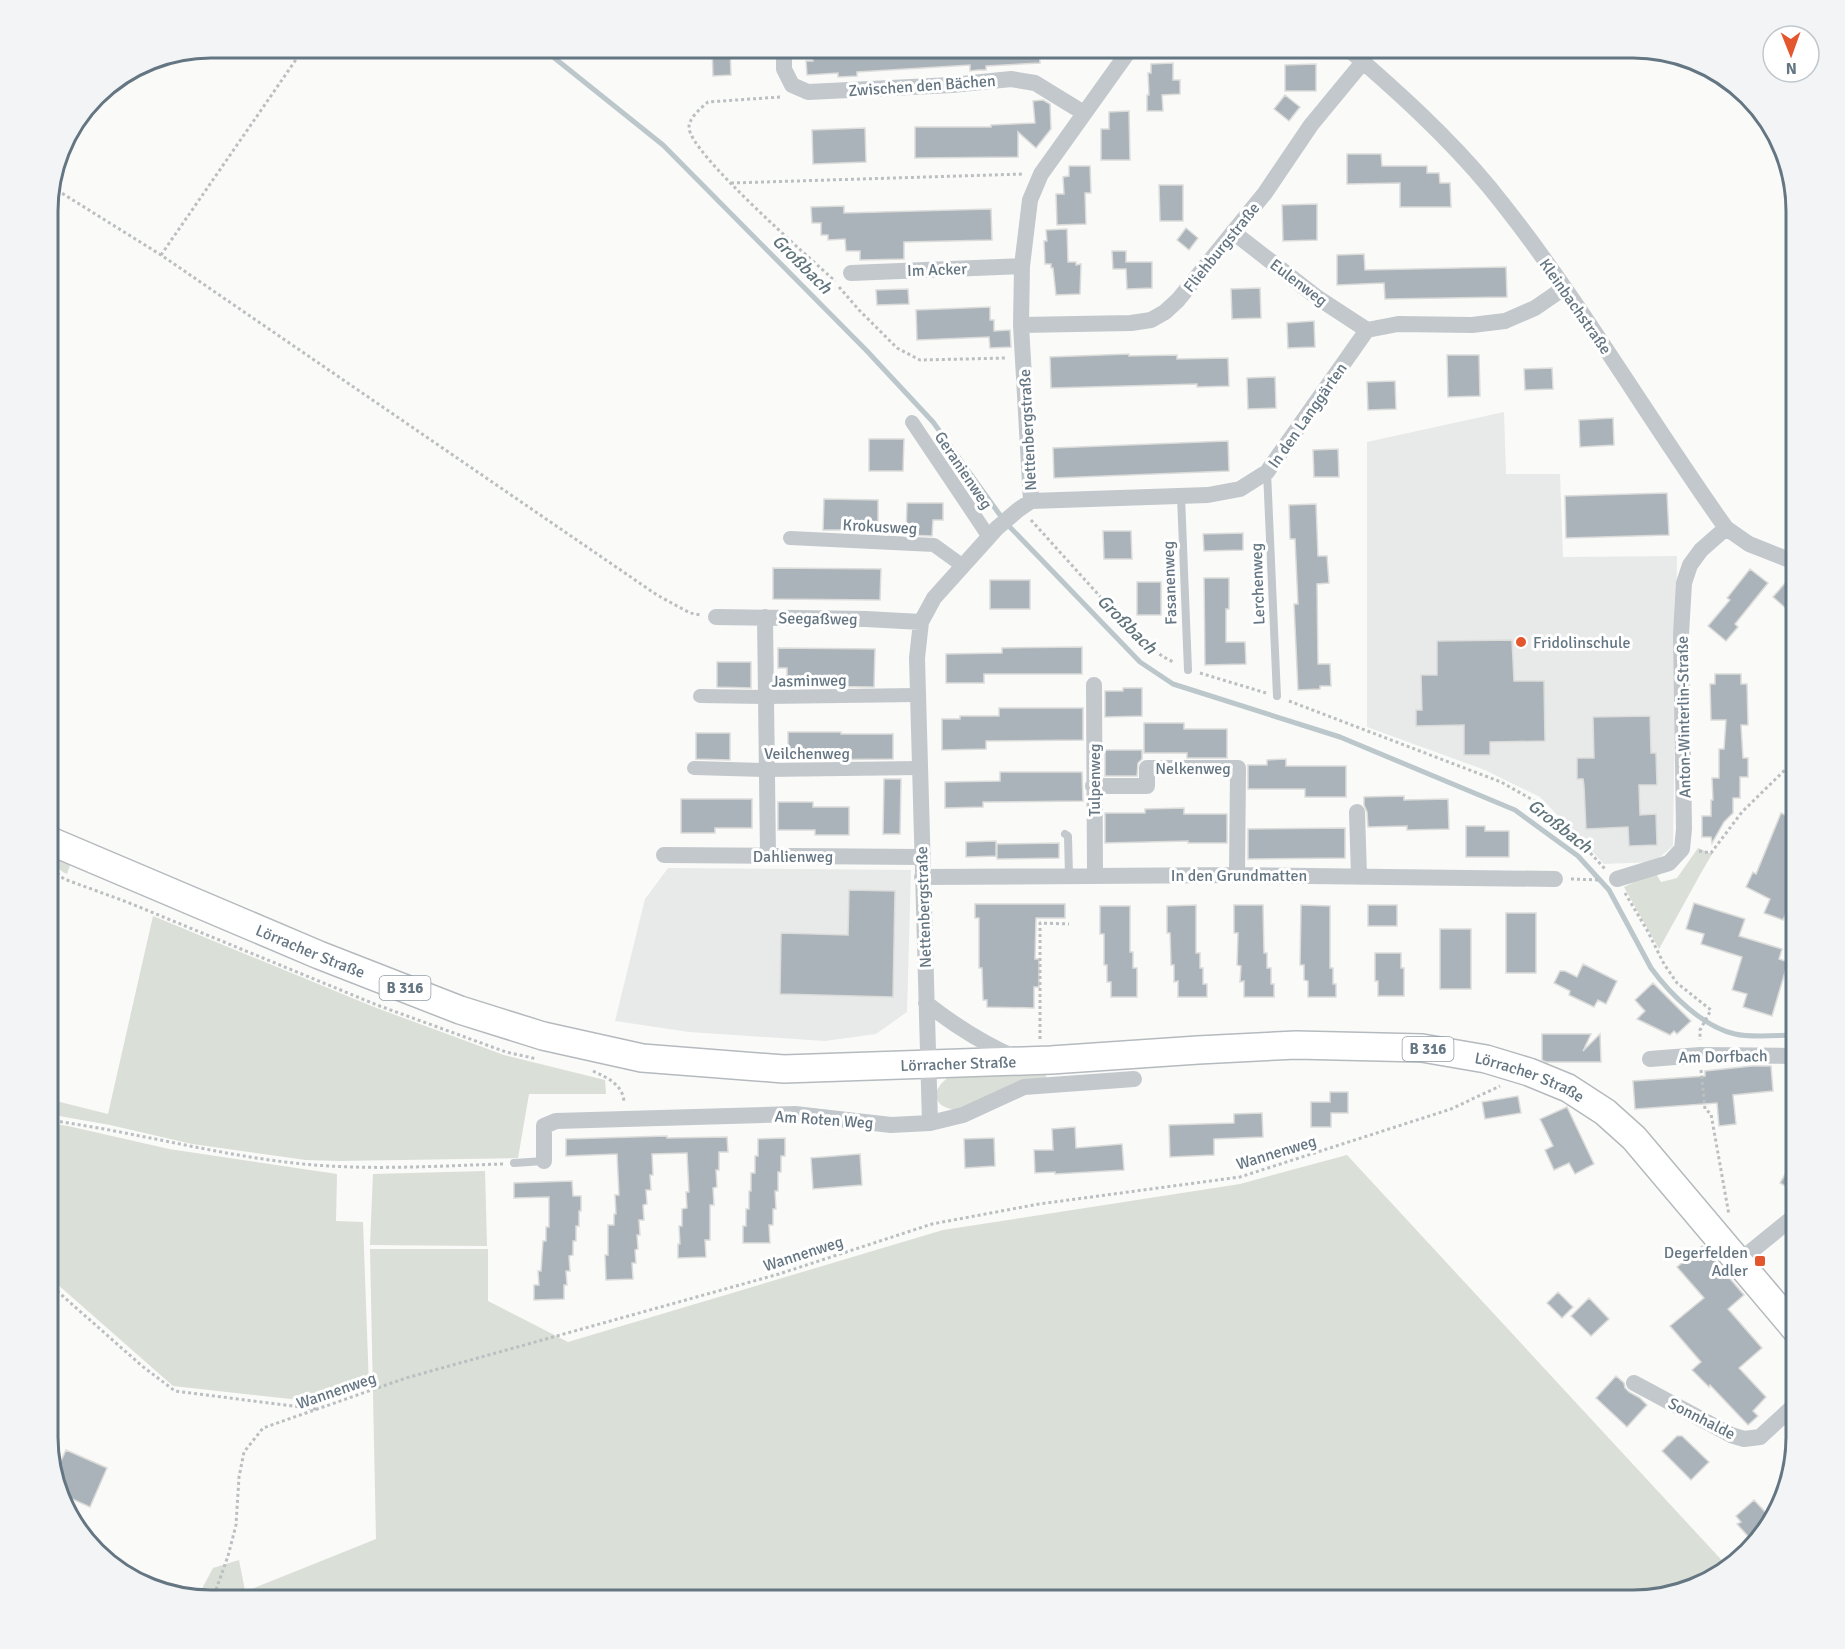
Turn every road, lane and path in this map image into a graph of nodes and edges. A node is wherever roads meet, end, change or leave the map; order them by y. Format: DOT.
graph roads {
  1 [pos="297,58"];
  2 [pos="784,58"];
  3 [pos="1124,58"];
  4 [pos="1358,58"];
  5 [pos="1363,62"];
  6 [pos="792,85"];
  7 [pos="1084,113"];
  8 [pos="1041,174"];
  9 [pos="731,183"];
  10 [pos="60,192"];
  11 [pos="1233,232"];
  12 [pos="161,255"];
  13 [pos="1022,266"];
  14 [pos="851,273"];
  15 [pos="835,281"];
  16 [pos="1564,288"];
  17 [pos="1021,325"];
  18 [pos="1367,330"];
  19 [pos="1023,358"];
  20 [pos="912,422"];
  21 [pos="1267,472"];
  22 [pos="1181,496"];
  23 [pos="1025,505"];
  24 [pos="1726,528"];
  25 [pos="993,532"];
  26 [pos="790,538"];
  27 [pos="1786,559"];
  28 [pos="963,566"];
  29 [pos="716,617"];
  30 [pos="765,617"];
  31 [pos="921,622"];
  32 [pos="1188,670"];
  33 [pos="1094,685"];
  34 [pos="918,695"];
  35 [pos="700,696"];
  36 [pos="1277,696"];
  37 [pos="765,697"];
  38 [pos="694,768"];
  39 [pos="920,768"];
  40 [pos="1786,769"];
  41 [pos="766,770"];
  42 [pos="1093,786"];
  43 [pos="1357,812"];
  44 [pos="1065,834"];
  45 [pos="59,845"];
  46 [pos="1682,849"];
  47 [pos="664,855"];
  48 [pos="768,856"];
  49 [pos="921,857"];
  50 [pos="1069,875"];
  51 [pos="1095,875"];
  52 [pos="1236,875"];
  53 [pos="1359,876"];
  54 [pos="922,877"];
  55 [pos="1555,879"];
  56 [pos="1595,879"];
  57 [pos="1617,879"];
  58 [pos="1069,924"];
  59 [pos="926,1003"];
  60 [pos="1700,1030"];
  61 [pos="1031,1051"];
  62 [pos="1700,1055"];
  63 [pos="1786,1056"];
  64 [pos="1650,1059"];
  65 [pos="927,1064"];
  66 [pos="1529,1072"];
  67 [pos="1134,1079"];
  68 [pos="59,1121"];
  69 [pos="930,1123"];
  70 [pos="544,1161"];
  71 [pos="514,1163"];
  72 [pos="1786,1221"];
  73 [pos="1733,1256"];
  74 [pos="59,1293"];
  75 [pos="1786,1318"];
  76 [pos="1634,1383"];
  77 [pos="318,1409"];
  78 [pos="1786,1413"];
  79 [pos="217,1590"];
  1 -- 12 [label="path"];
  2 -- 6 [label="street"];
  3 -- 7 [label="street, Nettenbergstraße"];
  4 -- 5 [label="street, Kleinbachstraße"];
  5 -- 11 [label="street, Fliehburgstraße"];
  5 -- 16 [label="street, Kleinbachstraße"];
  6 -- 7 [label="street, Zwischen den Bächen"];
  6 -- 9 [label="path"];
  7 -- 8 [label="street, Nettenbergstraße"];
  8 -- 9 [label="path"];
  8 -- 13 [label="street, Nettenbergstraße"];
  9 -- 15 [label="path"];
  10 -- 12 [label="path"];
  11 -- 17 [label="street, Fliehburgstraße"];
  11 -- 18 [label="street, Eulenweg"];
  12 -- 29 [label="path"];
  13 -- 14 [label="street, Im Acker"];
  13 -- 17 [label="street, Nettenbergstraße"];
  14 -- 15 [label="path"];
  15 -- 19 [label="path"];
  16 -- 18 [label="street"];
  16 -- 24 [label="street, Kleinbachstraße"];
  17 -- 19 [label="street, Nettenbergstraße"];
  18 -- 21 [label="street, In den Langgärten"];
  19 -- 23 [label="street, Nettenbergstraße"];
  20 -- 25 [label="street, Geranienweg"];
  21 -- 22 [label="street, In den Langgärten"];
  21 -- 36 [label="lane, Lerchenweg"];
  22 -- 23 [label="street, In den Langgärten"];
  22 -- 32 [label="lane, Fasanenweg"];
  23 -- 25 [label="street, Nettenbergstraße"];
  23 -- 32 [label="path"];
  24 -- 27 [label="street, Kleinbachstraße"];
  24 -- 46 [label="street, Anton-Winterlin-Straße"];
  25 -- 28 [label="street, Nettenbergstraße"];
  26 -- 28 [label="street, Krokusweg"];
  28 -- 31 [label="street, Nettenbergstraße"];
  29 -- 30 [label="street, Seegaßweg"];
  30 -- 31 [label="street, Seegaßweg"];
  30 -- 37 [label="street"];
  31 -- 34 [label="street, Nettenbergstraße"];
  32 -- 36 [label="path"];
  33 -- 42 [label="street, Tulpenweg"];
  34 -- 37 [label="street, Jasminweg"];
  34 -- 39 [label="street, Nettenbergstraße"];
  35 -- 37 [label="street, Jasminweg"];
  36 -- 57 [label="path"];
  37 -- 41 [label="street"];
  38 -- 41 [label="street, Veilchenweg"];
  39 -- 41 [label="street, Veilchenweg"];
  39 -- 49 [label="street, Nettenbergstraße"];
  40 -- 46 [label="path"];
  41 -- 48 [label="street"];
  42 -- 51 [label="street, Tulpenweg"];
  42 -- 52 [label="street, Nelkenweg"];
  43 -- 53 [label="street"];
  44 -- 50 [label="lane"];
  45 -- 65 [label="main road, Lörracher Straße / B 316"];
  46 -- 57 [label="street"];
  47 -- 48 [label="street, Dahlienweg"];
  48 -- 49 [label="street, Dahlienweg"];
  49 -- 54 [label="street, Nettenbergstraße"];
  50 -- 51 [label="street, In den Grundmatten"];
  50 -- 54 [label="street, In den Grundmatten"];
  51 -- 52 [label="street, In den Grundmatten"];
  52 -- 53 [label="street, In den Grundmatten"];
  53 -- 55 [label="street, In den Grundmatten"];
  54 -- 59 [label="street, Nettenbergstraße"];
  55 -- 56 [label="path"];
  57 -- 60 [label="path"];
  58 -- 61 [label="path"];
  59 -- 61 [label="street"];
  59 -- 65 [label="street, Nettenbergstraße"];
  61 -- 65 [label="main road, Lörracher Straße / B 316"];
  61 -- 66 [label="main road, Lörracher Straße / B 316"];
  62 -- 63 [label="street, Am Dorfbach"];
  62 -- 64 [label="street, Am Dorfbach"];
  62 -- 73 [label="path"];
  65 -- 69 [label="street, Nettenbergstraße"];
  66 -- 73 [label="main road, Lörracher Straße / B 316"];
  66 -- 77 [label="path, Wannenweg"];
  67 -- 69 [label="street, Am Roten Weg"];
  68 -- 71 [label="path"];
  69 -- 70 [label="street, Am Roten Weg"];
  70 -- 71 [label="lane"];
  72 -- 73 [label="street"];
  73 -- 75 [label="main road, Lörracher Straße / B 316"];
  74 -- 77 [label="path"];
  76 -- 78 [label="street, Sonnhalde"];
  77 -- 79 [label="path, Wannenweg"];
}
